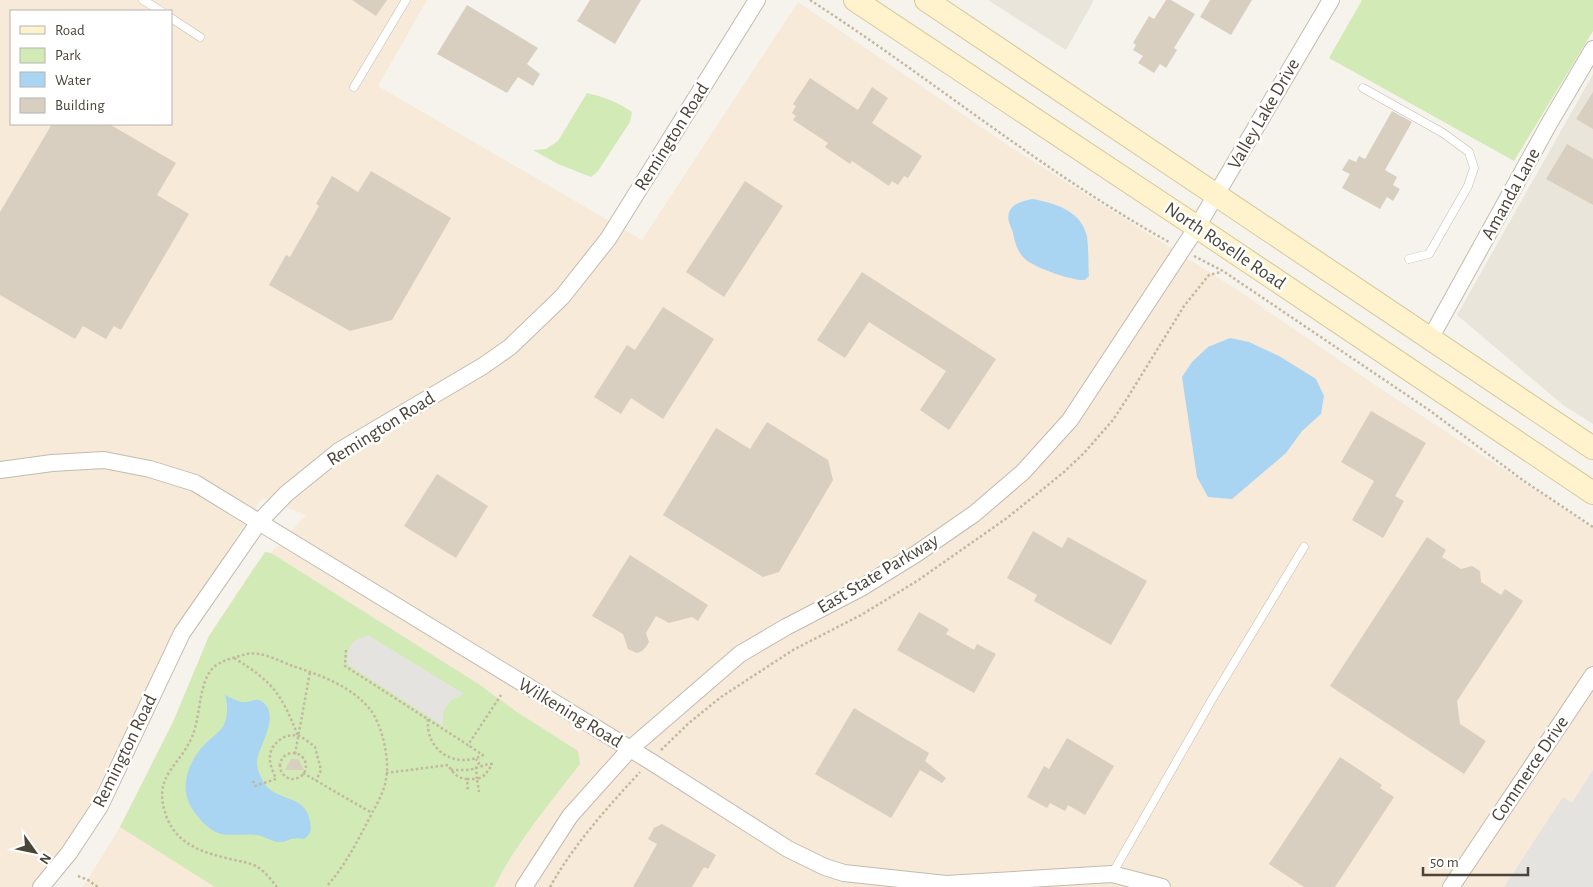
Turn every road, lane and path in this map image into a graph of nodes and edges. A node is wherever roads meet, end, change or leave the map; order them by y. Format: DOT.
graph roads {
  1 [pos="143,0"];
  2 [pos="406,0"];
  3 [pos="758,0"];
  4 [pos="810,0"];
  5 [pos="855,0"];
  6 [pos="926,0"];
  7 [pos="1331,0"];
  8 [pos="159,10"];
  9 [pos="172,19"];
  10 [pos="200,37"];
  11 [pos="1593,49"];
  12 [pos="354,87"];
  13 [pos="1363,88"];
  14 [pos="1216,195"];
  15 [pos="1138,225"];
  16 [pos="1196,227"];
  17 [pos="1409,258"];
  18 [pos="1222,271"];
  19 [pos="1430,339"];
  20 [pos="1593,448"];
  21 [pos="0,470"];
  22 [pos="1593,494"];
  23 [pos="259,522"];
  24 [pos="1593,527"];
  25 [pos="1304,547"];
  26 [pos="346,650"];
  27 [pos="234,658"];
  28 [pos="310,672"];
  29 [pos="1593,675"];
  30 [pos="501,695"];
  31 [pos="428,719"];
  32 [pos="298,736"];
  33 [pos="468,744"];
  34 [pos="630,749"];
  35 [pos="295,754"];
  36 [pos="476,759"];
  37 [pos="476,768"];
  38 [pos="451,770"];
  39 [pos="386,773"];
  40 [pos="303,774"];
  41 [pos="466,779"];
  42 [pos="477,779"];
  43 [pos="634,779"];
  44 [pos="253,781"];
  45 [pos="316,781"];
  46 [pos="468,791"];
  47 [pos="479,792"];
  48 [pos="372,813"];
  49 [pos="1112,874"];
  50 [pos="78,876"];
  51 [pos="41,887"];
  52 [pos="98,887"];
  53 [pos="278,887"];
  54 [pos="326,887"];
  55 [pos="524,887"];
  56 [pos="550,887"];
  57 [pos="1162,887"];
  58 [pos="1451,887"];
  1 -- 8 [label="lane"];
  2 -- 12 [label="lane"];
  3 -- 23 [label="street, Remington Road"];
  4 -- 15 [label="path"];
  5 -- 16 [label="main road, North Roselle Road"];
  6 -- 14 [label="main road, North Roselle Road"];
  7 -- 14 [label="street, Valley Lake Drive"];
  9 -- 10 [label="lane"];
  11 -- 19 [label="street, Amanda Lane"];
  13 -- 17 [label="lane"];
  14 -- 16 [label="street, Valley Lake Drive"];
  14 -- 19 [label="main road, North Roselle Road"];
  16 -- 22 [label="main road, North Roselle Road"];
  16 -- 34 [label="street, East State Parkway"];
  18 -- 24 [label="path"];
  19 -- 20 [label="main road, North Roselle Road"];
  21 -- 23 [label="street, Wilkening Road"];
  23 -- 34 [label="street, Wilkening Road"];
  23 -- 51 [label="street, Remington Road"];
  25 -- 49 [label="lane"];
  26 -- 31 [label="path"];
  27 -- 28 [label="path"];
  27 -- 32 [label="path"];
  27 -- 53 [label="path"];
  28 -- 32 [label="path"];
  28 -- 39 [label="path"];
  29 -- 58 [label="street, Commerce Drive"];
  30 -- 33 [label="path"];
  31 -- 33 [label="path"];
  31 -- 36 [label="path"];
  32 -- 35 [label="path"];
  32 -- 44 [label="path"];
  32 -- 45 [label="path"];
  33 -- 36 [label="path"];
  34 -- 49 [label="street, Wilkening Road"];
  34 -- 55 [label="street, East State Parkway"];
  35 -- 40 [label="path"];
  35 -- 40 [label="path"];
  36 -- 37 [label="path"];
  37 -- 38 [label="path"];
  37 -- 42 [label="path"];
  37 -- 42 [label="path"];
  38 -- 39 [label="path"];
  38 -- 41 [label="path"];
  39 -- 48 [label="path"];
  40 -- 45 [label="path"];
  41 -- 42 [label="path"];
  41 -- 46 [label="path"];
  42 -- 47 [label="path"];
  43 -- 56 [label="path"];
  45 -- 48 [label="path"];
  48 -- 54 [label="path"];
  49 -- 57 [label="street, Wilkening Road"];
  50 -- 52 [label="path"];
}
